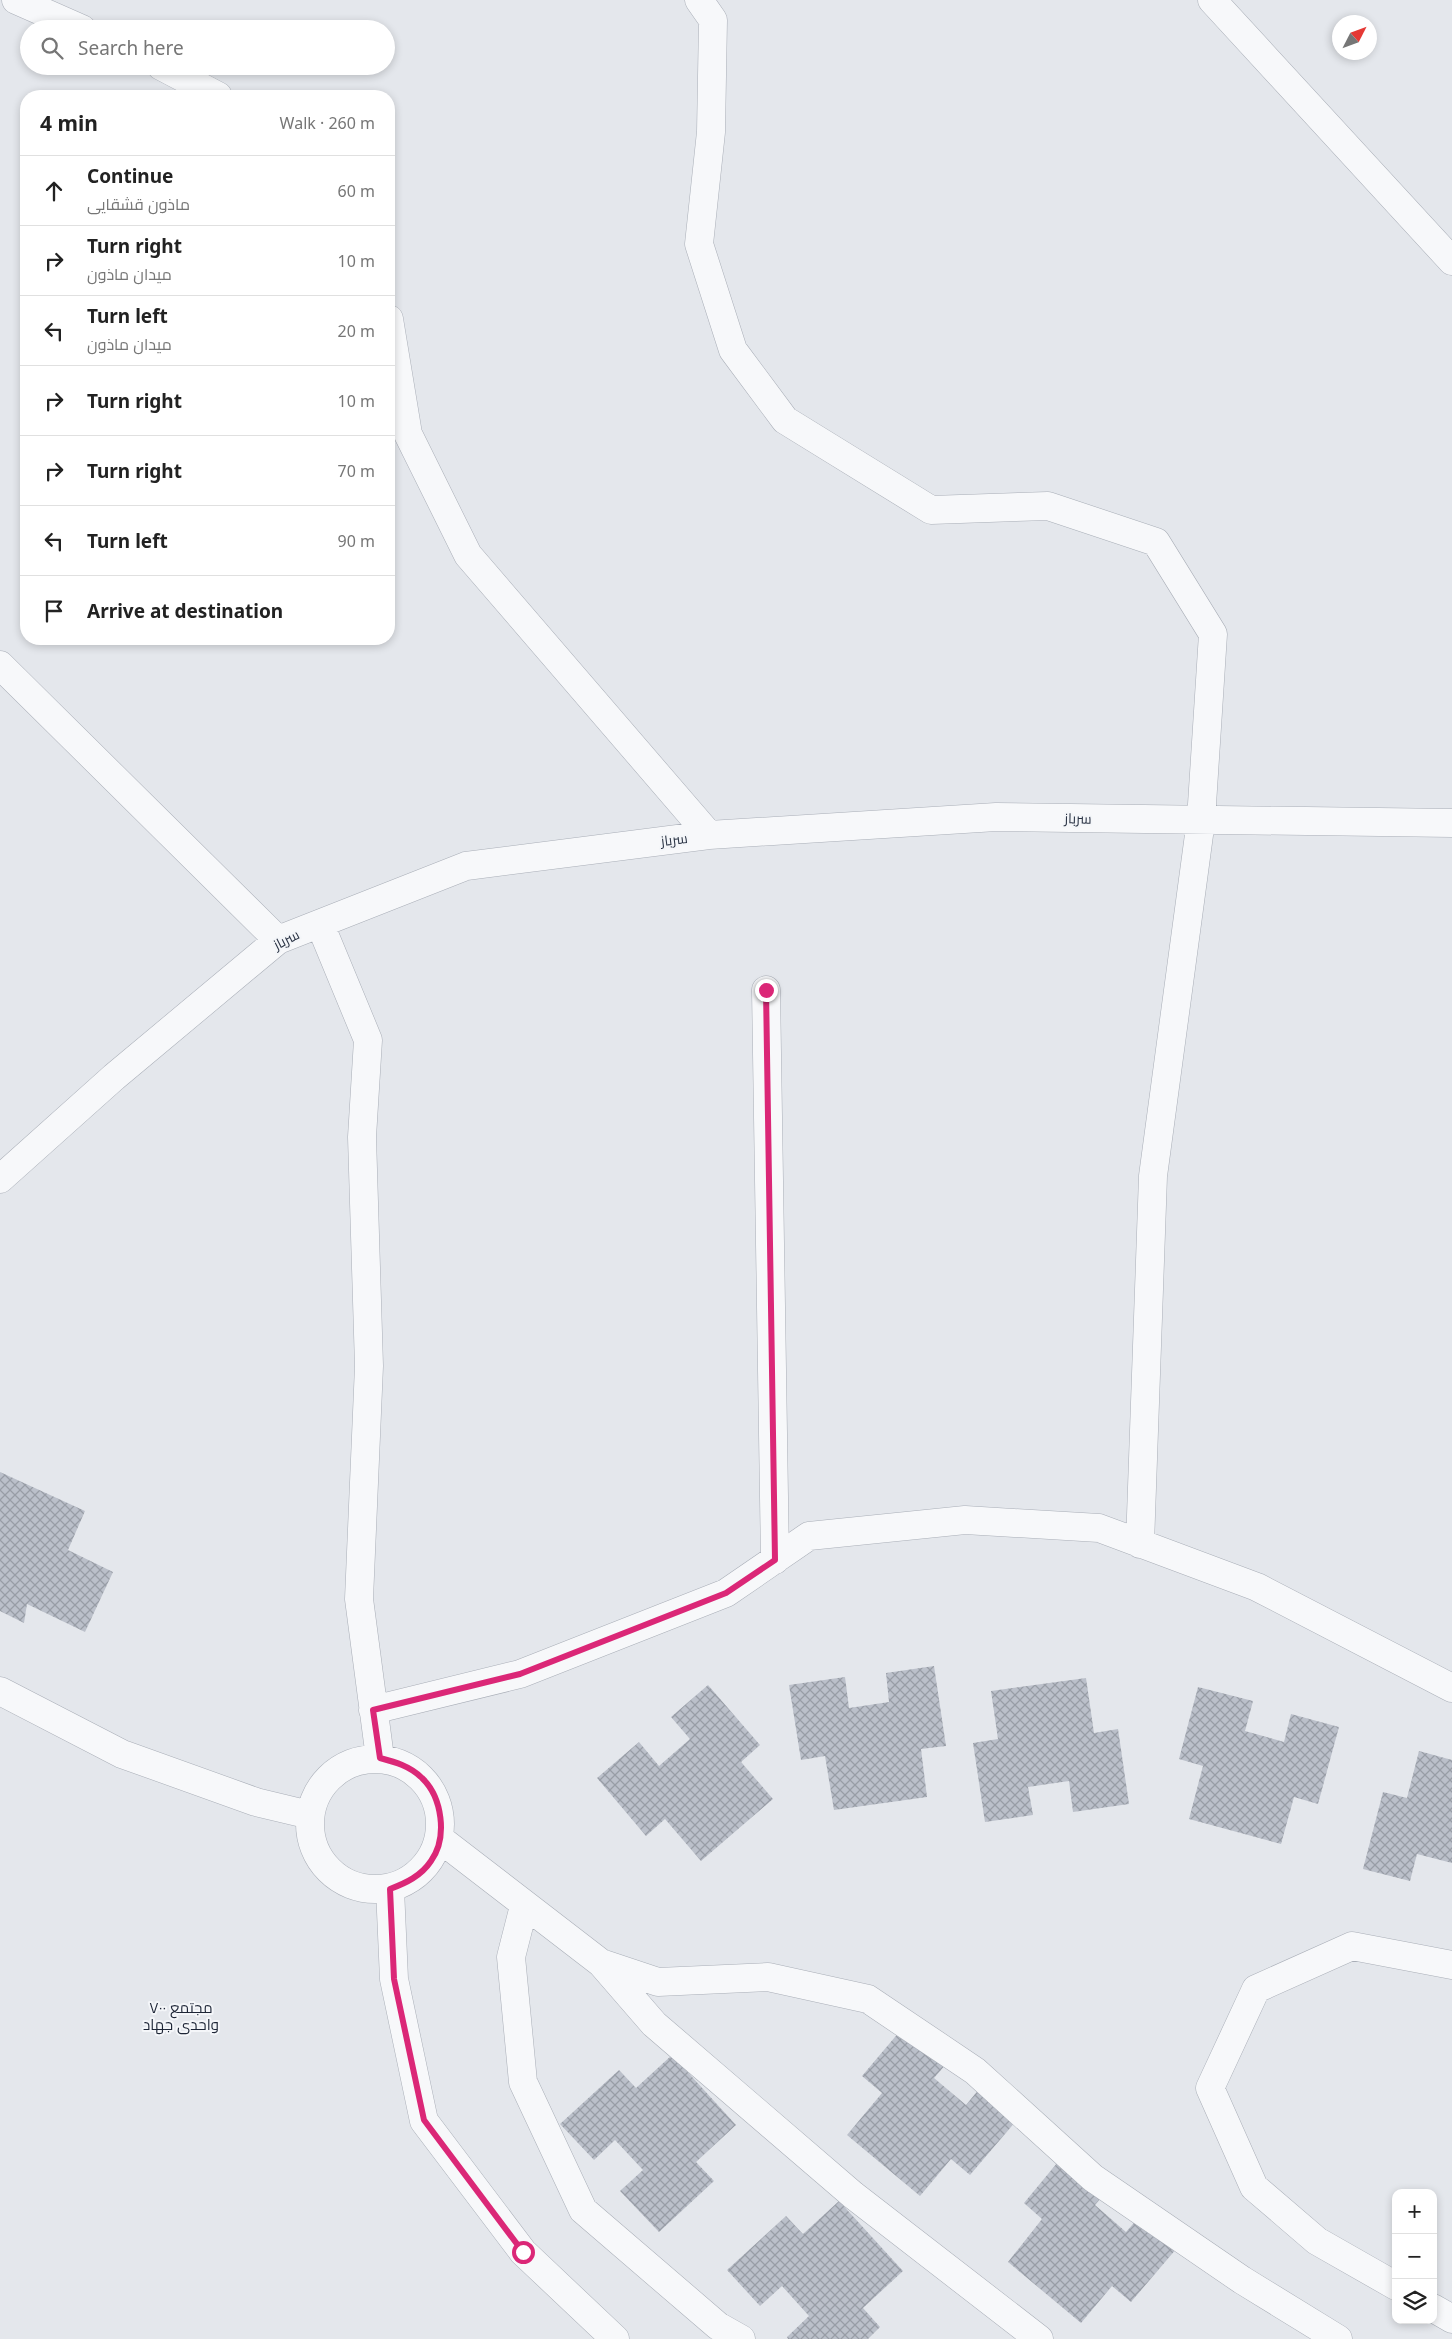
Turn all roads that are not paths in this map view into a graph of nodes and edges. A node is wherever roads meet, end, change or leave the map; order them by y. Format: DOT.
graph roads {
  1 [pos="16,0"];
  2 [pos="699,0"];
  3 [pos="1212,0"];
  4 [pos="62,20"];
  5 [pos="178,75"];
  6 [pos="207,90"];
  7 [pos="1452,261"];
  8 [pos="395,355"];
  9 [pos="0,665"];
  10 [pos="1201,820"];
  11 [pos="1452,823"];
  12 [pos="709,834"];
  13 [pos="320,924"];
  14 [pos="278,940"];
  15 [pos="766,990"];
  16 [pos="0,1179"];
  17 [pos="1140,1544"];
  18 [pos="775,1560"];
  19 [pos="1452,1688"];
  20 [pos="0,1692"];
  21 [pos="373,1710"];
  22 [pos="380,1758"];
  23 [pos="310,1815"];
  24 [pos="440,1839"];
  25 [pos="390,1889"];
  26 [pos="524,1906"];
  27 [pos="601,1963"];
  28 [pos="1452,1965"];
  29 [pos="1392,2284"];
  30 [pos="1437,2310"];
  31 [pos="1452,2319"];
  32 [pos="615,2339"];
  33 [pos="741,2339"];
  34 [pos="1039,2339"];
  35 [pos="1338,2339"];
  1 -- 4 [label="street"];
  2 -- 10 [label="street"];
  3 -- 7 [label="street"];
  5 -- 6 [label="street"];
  8 -- 12 [label="street"];
  9 -- 14 [label="street"];
  10 -- 11 [label="street, سرباز"];
  10 -- 12 [label="street, سرباز"];
  10 -- 17 [label="street"];
  12 -- 13 [label="street, سرباز"];
  13 -- 14 [label="street, سرباز"];
  13 -- 21 [label="street"];
  14 -- 16 [label="street, سرباز"];
  15 -- 18 [label="street"];
  17 -- 18 [label="street"];
  17 -- 19 [label="street"];
  18 -- 21 [label="street"];
  20 -- 23 [label="street"];
  21 -- 22 [label="street"];
  22 -- 23 [label="street"];
  22 -- 24 [label="street"];
  23 -- 25 [label="street"];
  24 -- 25 [label="street"];
  24 -- 26 [label="street"];
  25 -- 32 [label="street"];
  26 -- 27 [label="street"];
  26 -- 33 [label="street"];
  27 -- 34 [label="street"];
  27 -- 35 [label="street"];
  28 -- 29 [label="street"];
  30 -- 31 [label="street"];
}
